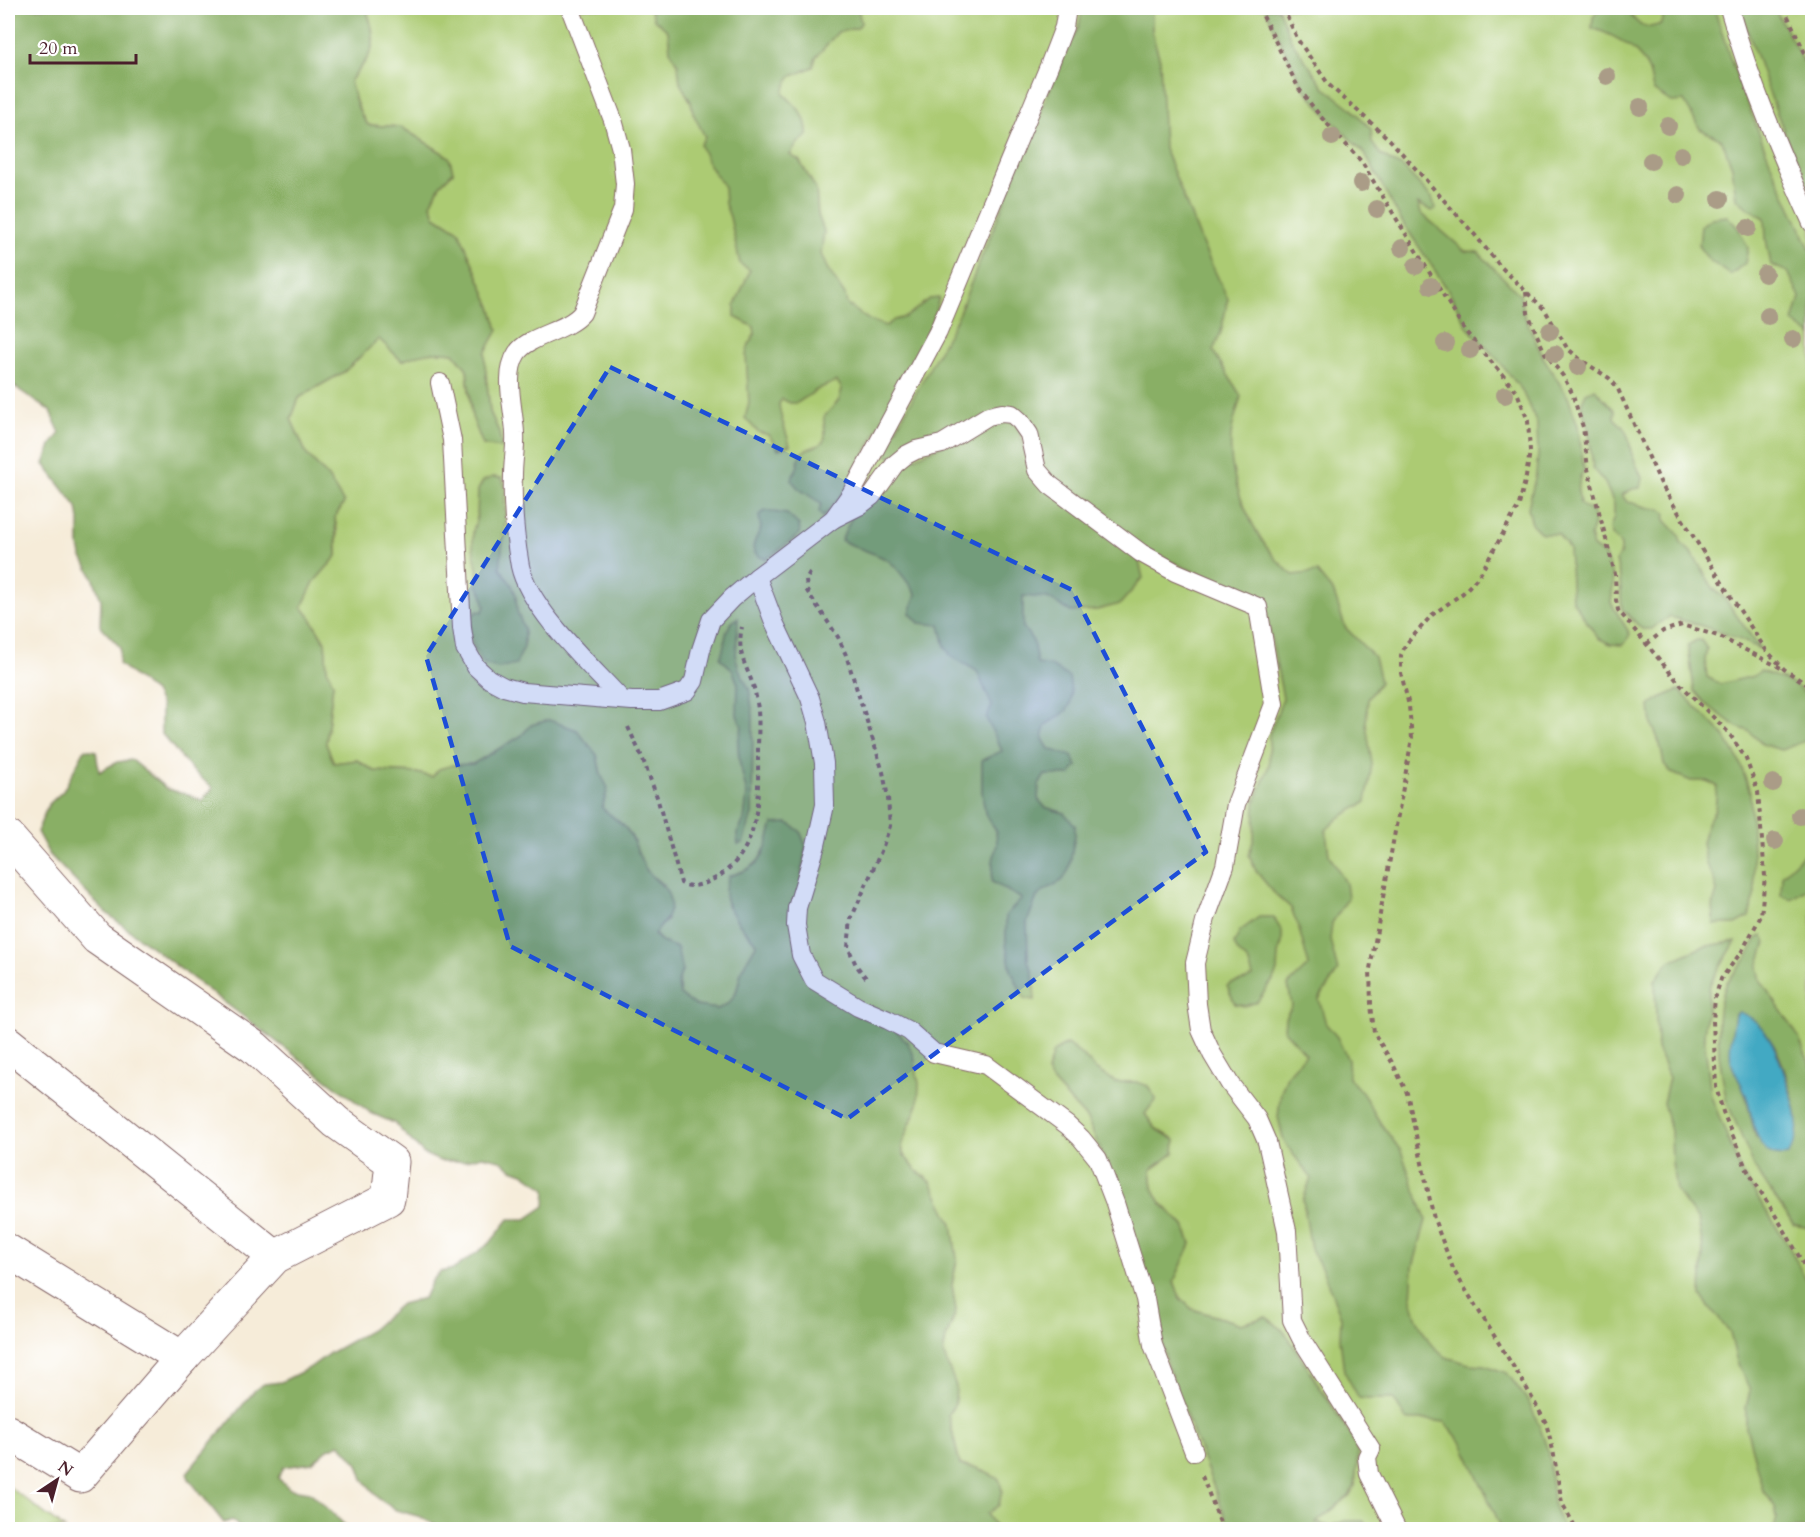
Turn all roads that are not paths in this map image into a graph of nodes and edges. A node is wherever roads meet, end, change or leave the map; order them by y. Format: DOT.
graph roads {
  1 [pos="570,8"];
  2 [pos="1068,8"];
  3 [pos="1729,8"];
  4 [pos="1812,223"];
  5 [pos="440,383"];
  6 [pos="833,519"];
  7 [pos="757,577"];
  8 [pos="618,699"];
  9 [pos="8,837"];
  10 [pos="8,1042"];
  11 [pos="8,1251"];
  12 [pos="275,1257"];
  13 [pos="182,1358"];
  14 [pos="8,1432"];
  15 [pos="1194,1452"];
  16 [pos="1397,1530"];
  1 -- 8 [label="lane"];
  2 -- 6 [label="lane"];
  3 -- 4 [label="lane"];
  5 -- 8 [label="lane"];
  6 -- 7 [label="lane"];
  6 -- 16 [label="lane"];
  7 -- 8 [label="lane"];
  7 -- 15 [label="lane"];
  9 -- 12 [label="street"];
  10 -- 12 [label="street"];
  11 -- 13 [label="street"];
  12 -- 13 [label="street"];
  13 -- 14 [label="street"];
}
